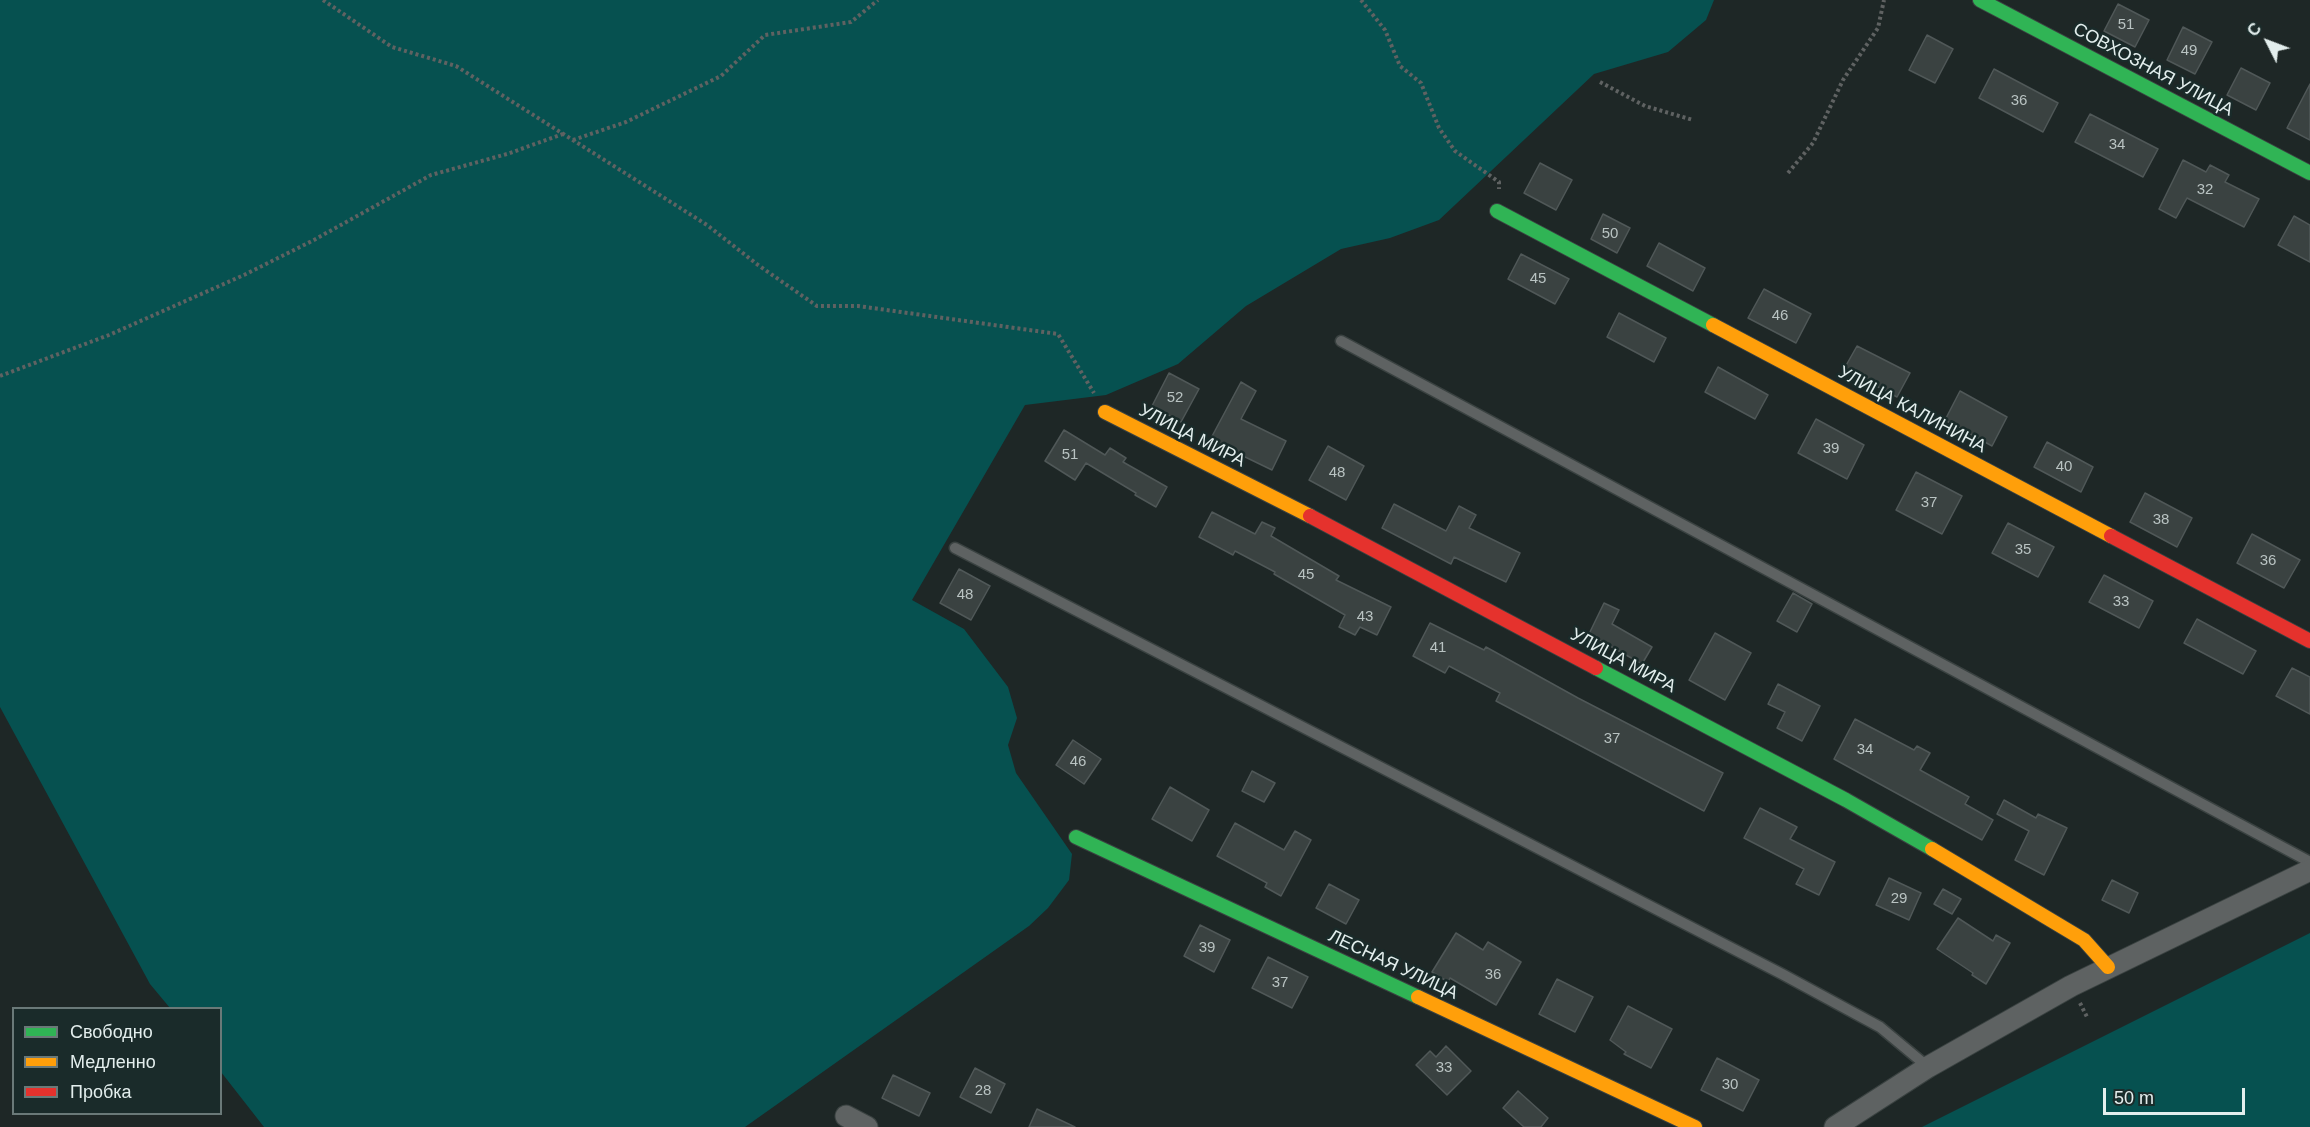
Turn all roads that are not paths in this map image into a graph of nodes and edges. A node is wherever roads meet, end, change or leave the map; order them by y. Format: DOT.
graph roads {
  1 [pos="1980,0"];
  2 [pos="2310,173"];
  3 [pos="1497,211"];
  4 [pos="1341,341"];
  5 [pos="1105,412"];
  6 [pos="955,548"];
  7 [pos="2310,641"];
  8 [pos="1076,837"];
  9 [pos="2310,862"];
  10 [pos="2310,870"];
  11 [pos="2108,967"];
  12 [pos="1928,1067"];
  13 [pos="846,1116"];
  14 [pos="867,1127"];
  15 [pos="1695,1127"];
  16 [pos="1835,1127"];
  1 -- 2 [label="street, СОВХОЗНАЯ УЛИЦА"];
  3 -- 7 [label="street, УЛИЦА КАЛИНИНА"];
  4 -- 9 [label="lane"];
  5 -- 11 [label="street, УЛИЦА МИРА"];
  6 -- 12 [label="lane"];
  8 -- 15 [label="street, ЛЕСНАЯ УЛИЦА"];
  10 -- 11 [label="street"];
  11 -- 12 [label="street"];
  12 -- 16 [label="street"];
  13 -- 14 [label="street"];
}
